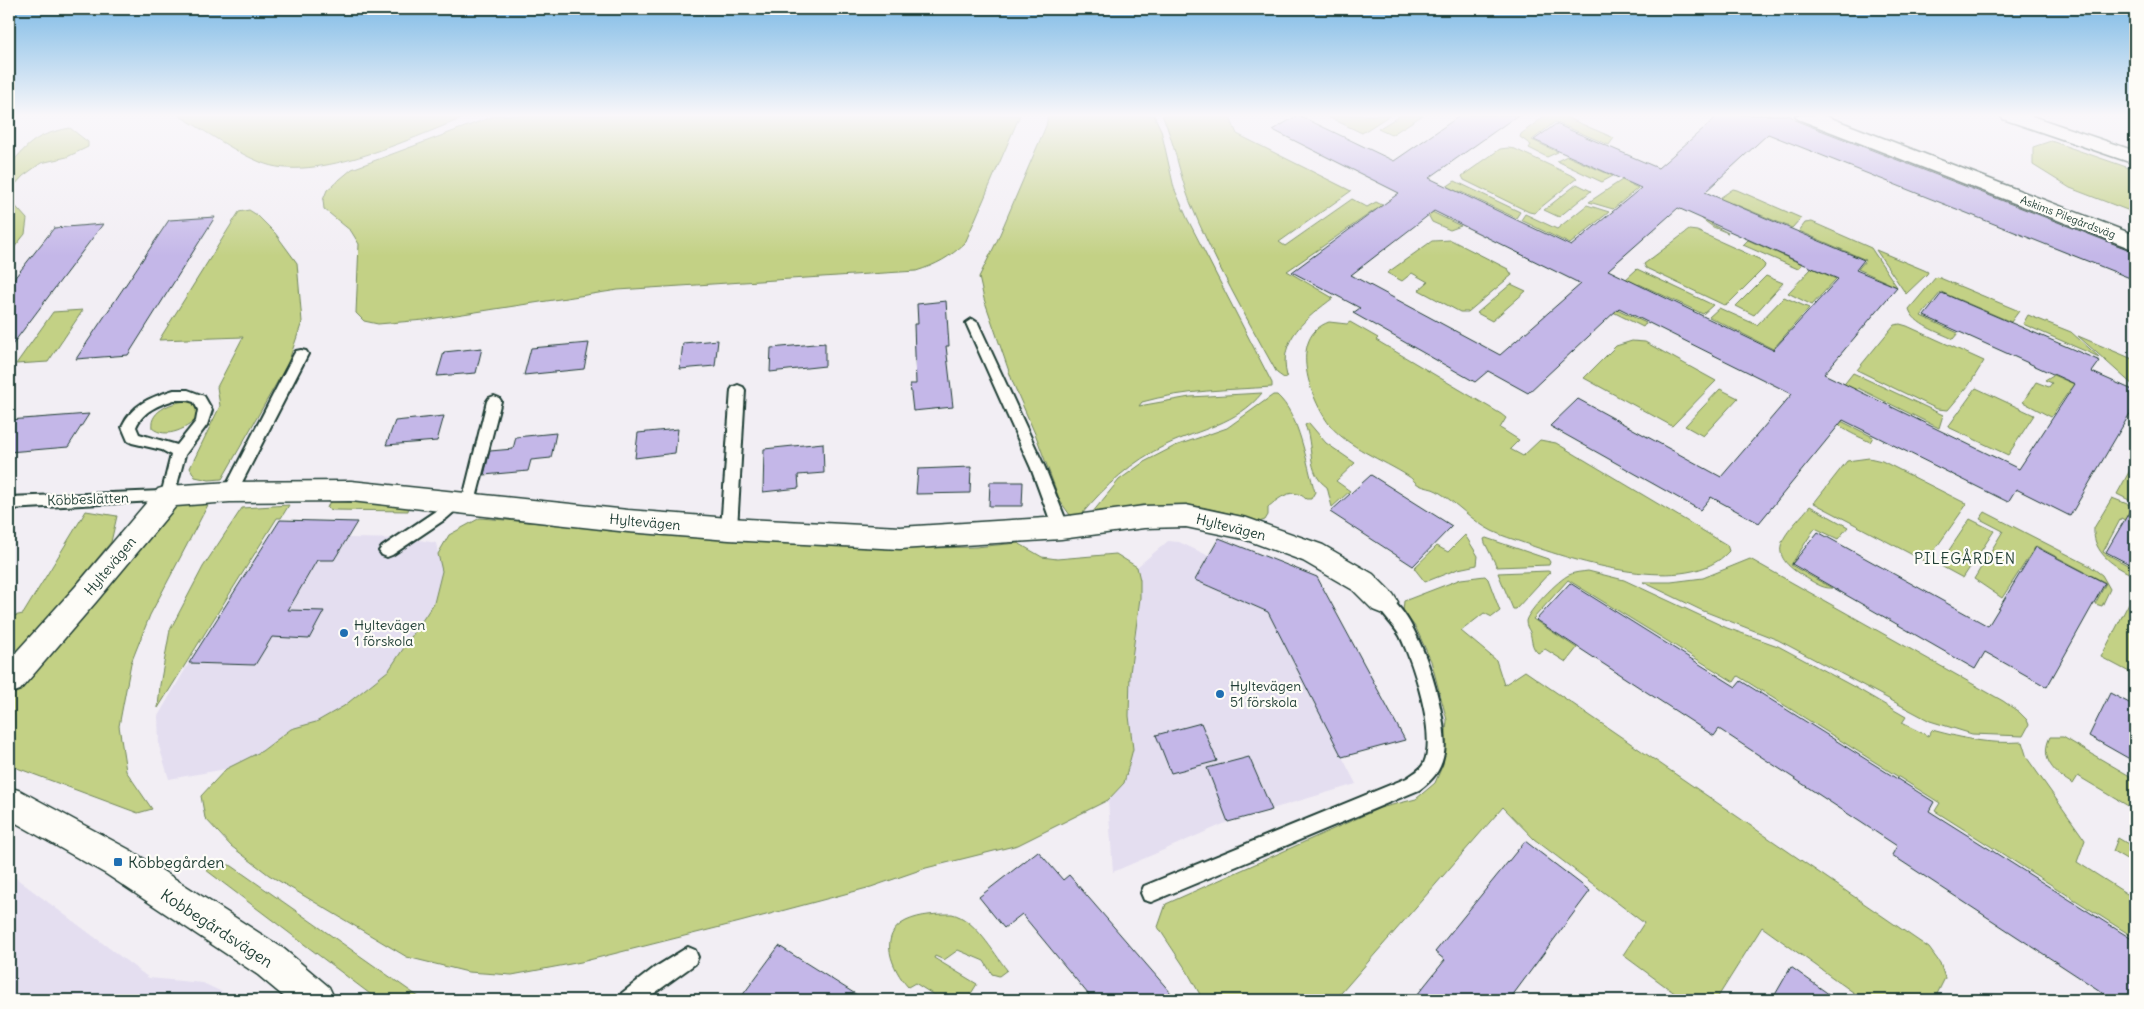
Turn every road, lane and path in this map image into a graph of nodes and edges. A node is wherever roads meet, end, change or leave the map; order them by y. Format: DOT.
graph roads {
  1 [pos="1926,162"];
  2 [pos="2135,243"];
  3 [pos="972,323"];
  4 [pos="301,354"];
  5 [pos="738,390"];
  6 [pos="494,401"];
  7 [pos="178,454"];
  8 [pos="230,492"];
  9 [pos="168,496"];
  10 [pos="463,501"];
  11 [pos="9,503"];
  12 [pos="1061,528"];
  13 [pos="729,529"];
  14 [pos="387,551"];
  15 [pos="1383,602"];
  16 [pos="9,681"];
  17 [pos="9,802"];
  18 [pos="1151,893"];
  19 [pos="688,957"];
  20 [pos="316,1000"];
  21 [pos="629,1000"];
  1 -- 2 [label="street, Askims Pilegårdsväg"];
  3 -- 12 [label="lane"];
  4 -- 8 [label="lane"];
  5 -- 13 [label="lane"];
  6 -- 10 [label="lane"];
  7 -- 7 [label="lane"];
  7 -- 9 [label="lane"];
  8 -- 9 [label="street, Hyltevägen"];
  8 -- 10 [label="street, Hyltevägen"];
  9 -- 11 [label="lane, Kobbeslätten"];
  9 -- 16 [label="street, Hyltevägen"];
  10 -- 13 [label="street, Hyltevägen"];
  10 -- 14 [label="lane"];
  12 -- 13 [label="street, Hyltevägen"];
  12 -- 15 [label="street, Hyltevägen"];
  15 -- 18 [label="lane"];
  17 -- 20 [label="street, Kobbegårdsvägen"];
  19 -- 21 [label="lane"];
}
